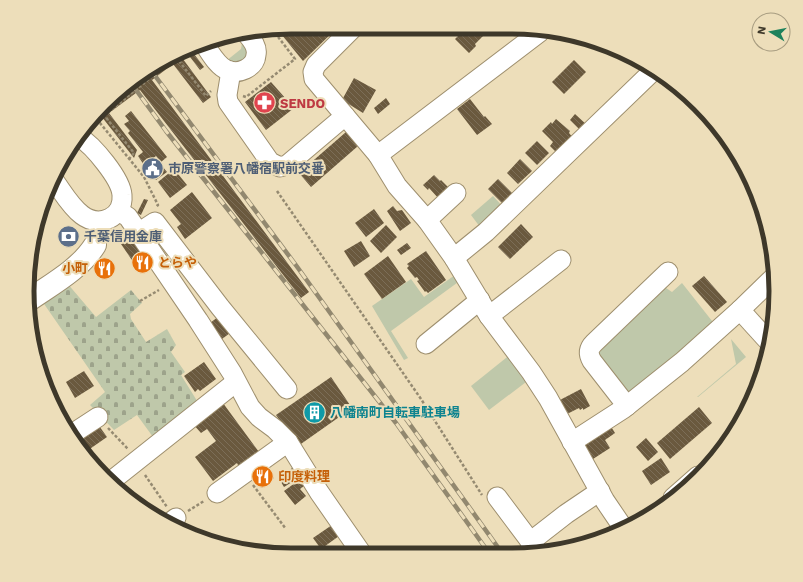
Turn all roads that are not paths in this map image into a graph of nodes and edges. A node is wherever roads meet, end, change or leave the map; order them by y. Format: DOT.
graph roads {
  1 [pos="347,34"];
  2 [pos="536,35"];
  3 [pos="250,37"];
  4 [pos="207,48"];
  5 [pos="231,71"];
  6 [pos="650,74"];
  7 [pos="345,116"];
  8 [pos="83,140"];
  9 [pos="378,155"];
  10 [pos="58,185"];
  11 [pos="456,193"];
  12 [pos="119,211"];
  13 [pos="427,220"];
  14 [pos="100,222"];
  15 [pos="132,231"];
  16 [pos="102,244"];
  17 [pos="454,258"];
  18 [pos="561,260"];
  19 [pos="668,272"];
  20 [pos="768,282"];
  21 [pos="34,296"];
  22 [pos="484,308"];
  23 [pos="740,310"];
  24 [pos="765,337"];
  25 [pos="426,344"];
  26 [pos="236,382"];
  27 [pos="286,389"];
  28 [pos="627,406"];
  29 [pos="98,417"];
  30 [pos="76,432"];
  31 [pos="288,442"];
  32 [pos="572,442"];
  33 [pos="115,478"];
  34 [pos="600,491"];
  35 [pos="217,493"];
  36 [pos="497,498"];
  37 [pos="620,523"];
  38 [pos="535,547"];
  39 [pos="358,548"];
  1 -- 7 [label="street"];
  2 -- 9 [label="street"];
  3 -- 5 [label="street"];
  4 -- 5 [label="street"];
  5 -- 7 [label="street"];
  6 -- 17 [label="street"];
  7 -- 9 [label="street"];
  8 -- 12 [label="street"];
  9 -- 13 [label="street"];
  10 -- 14 [label="street"];
  11 -- 13 [label="street"];
  12 -- 14 [label="street"];
  12 -- 15 [label="street"];
  13 -- 17 [label="street"];
  14 -- 16 [label="street"];
  15 -- 26 [label="street"];
  15 -- 27 [label="street"];
  16 -- 21 [label="main road"];
  17 -- 22 [label="street"];
  18 -- 22 [label="street"];
  19 -- 28 [label="street"];
  20 -- 23 [label="street"];
  22 -- 25 [label="street"];
  22 -- 32 [label="street"];
  23 -- 24 [label="street"];
  23 -- 28 [label="street"];
  26 -- 31 [label="street"];
  26 -- 33 [label="street"];
  28 -- 32 [label="street"];
  29 -- 30 [label="street"];
  31 -- 35 [label="street"];
  31 -- 39 [label="street"];
  32 -- 34 [label="street"];
  34 -- 37 [label="street"];
  34 -- 38 [label="street"];
  36 -- 38 [label="street"];
}
